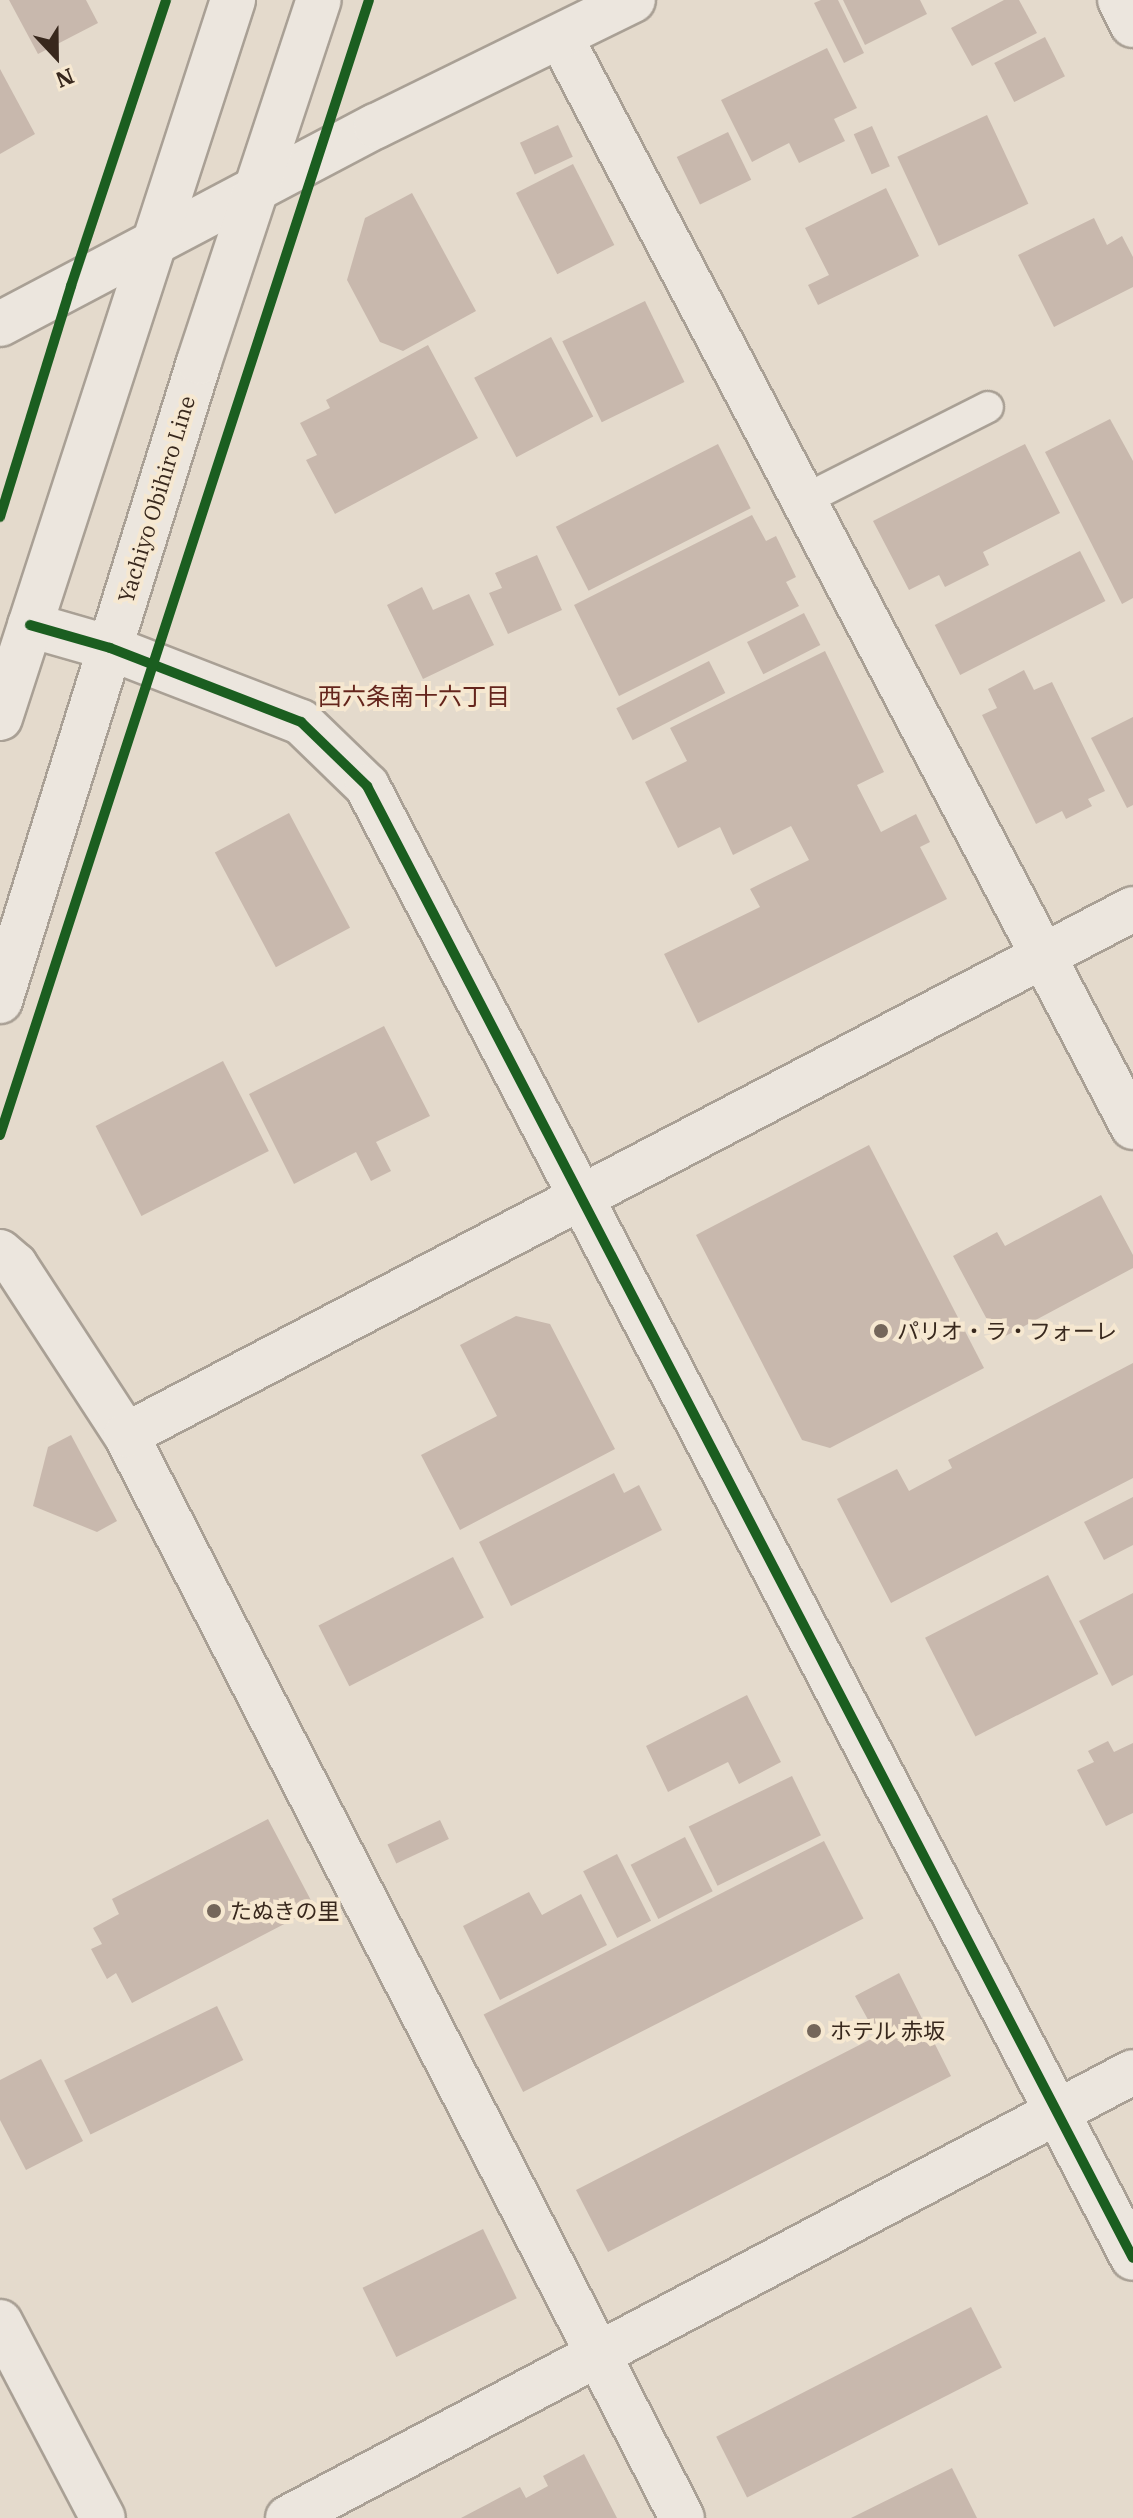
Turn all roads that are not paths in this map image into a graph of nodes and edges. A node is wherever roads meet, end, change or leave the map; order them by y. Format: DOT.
graph roads {
  1 [pos="233,0"];
  2 [pos="319,0"];
  3 [pos="633,0"];
  4 [pos="1120,0"];
  5 [pos="1133,25"];
  6 [pos="561,38"];
  7 [pos="255,191"];
  8 [pos="154,243"];
  9 [pos="0,324"];
  10 [pos="988,407"];
  11 [pos="804,500"];
  12 [pos="30,625"];
  13 [pos="110,648"];
  14 [pos="0,718"];
  15 [pos="1133,909"];
  16 [pos="1044,955"];
  17 [pos="0,1001"];
  18 [pos="1133,1127"];
  19 [pos="581,1199"];
  20 [pos="0,1252"];
  21 [pos="126,1435"];
  22 [pos="1133,2072"];
  23 [pos="1056,2112"];
  24 [pos="1133,2258"];
  25 [pos="0,2322"];
  26 [pos="597,2354"];
  27 [pos="103,2518"];
  28 [pos="288,2518"];
  29 [pos="682,2518"];
  1 -- 8 [label="street"];
  2 -- 7 [label="street, Yachiyo Obihiro Line"];
  3 -- 6 [label="street"];
  4 -- 5 [label="street"];
  6 -- 7 [label="street"];
  6 -- 11 [label="street"];
  7 -- 8 [label="street"];
  7 -- 13 [label="street, Yachiyo Obihiro Line"];
  8 -- 9 [label="street"];
  8 -- 12 [label="street"];
  10 -- 11 [label="lane"];
  11 -- 16 [label="street"];
  12 -- 13 [label="street"];
  12 -- 14 [label="street"];
  13 -- 17 [label="street, Yachiyo Obihiro Line"];
  13 -- 19 [label="street"];
  15 -- 16 [label="street"];
  16 -- 18 [label="street"];
  16 -- 19 [label="street"];
  19 -- 21 [label="street"];
  19 -- 23 [label="street"];
  20 -- 21 [label="street"];
  21 -- 26 [label="street"];
  22 -- 23 [label="street"];
  23 -- 24 [label="street"];
  23 -- 26 [label="street"];
  25 -- 27 [label="street"];
  26 -- 28 [label="street"];
  26 -- 29 [label="street"];
}
